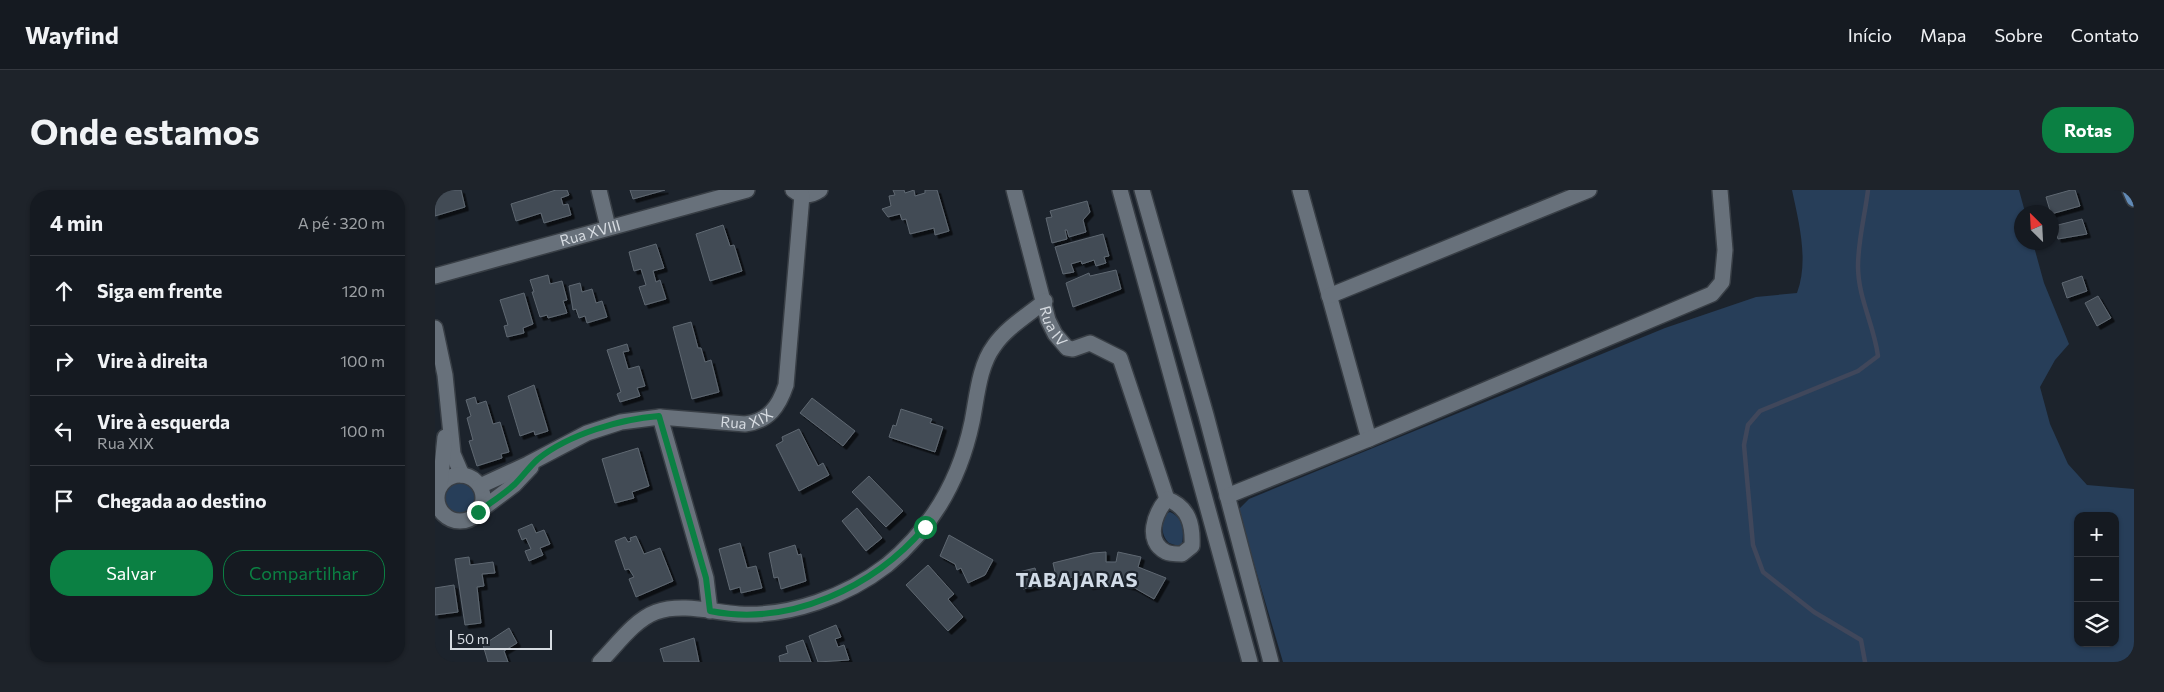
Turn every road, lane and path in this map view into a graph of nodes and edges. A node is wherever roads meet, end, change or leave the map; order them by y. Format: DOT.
graph roads {
  1 [pos="599,190"];
  2 [pos="747,190"];
  3 [pos="820,190"];
  4 [pos="1014,190"];
  5 [pos="1120,190"];
  6 [pos="1142,190"];
  7 [pos="1299,190"];
  8 [pos="1589,190"];
  9 [pos="1720,190"];
  10 [pos="2130,190"];
  11 [pos="797,193"];
  12 [pos="2134,200"];
  13 [pos="609,227"];
  14 [pos="435,276"];
  15 [pos="1329,296"];
  16 [pos="1045,301"];
  17 [pos="435,328"];
  18 [pos="447,405"];
  19 [pos="659,416"];
  20 [pos="1369,439"];
  21 [pos="539,459"];
  22 [pos="461,475"];
  23 [pos="1223,480"];
  24 [pos="440,486"];
  25 [pos="480,486"];
  26 [pos="1202,486"];
  27 [pos="1227,496"];
  28 [pos="1167,500"];
  29 [pos="478,512"];
  30 [pos="1239,539"];
  31 [pos="1218,545"];
  32 [pos="710,611"];
  33 [pos="600,662"];
  34 [pos="1250,662"];
  35 [pos="1271,662"];
  1 -- 13 [label="street"];
  2 -- 13 [label="street, Rua XVIII"];
  3 -- 11 [label="street"];
  4 -- 16 [label="street, Rua IV"];
  5 -- 26 [label="street"];
  6 -- 23 [label="street"];
  7 -- 15 [label="street"];
  8 -- 15 [label="street"];
  9 -- 20 [label="street"];
  10 -- 12 [label="main road"];
  11 -- 19 [label="street, Rua XIX"];
  13 -- 14 [label="street, Rua XVIII"];
  15 -- 20 [label="street"];
  16 -- 28 [label="street, Rua IV"];
  16 -- 32 [label="street"];
  17 -- 18 [label="street"];
  18 -- 22 [label="street"];
  18 -- 24 [label="street"];
  19 -- 21 [label="street, Rua XIX"];
  19 -- 32 [label="street"];
  20 -- 27 [label="street"];
  21 -- 25 [label="street, Rua XIX"];
  21 -- 29 [label="street, Rua XIX"];
  22 -- 24 [label="street"];
  22 -- 25 [label="street"];
  23 -- 26 [label="street"];
  23 -- 27 [label="street"];
  24 -- 29 [label="street"];
  25 -- 29 [label="street"];
  26 -- 31 [label="street"];
  27 -- 30 [label="street"];
  30 -- 31 [label="street"];
  30 -- 35 [label="street"];
  31 -- 34 [label="street"];
  32 -- 33 [label="street"];
}
